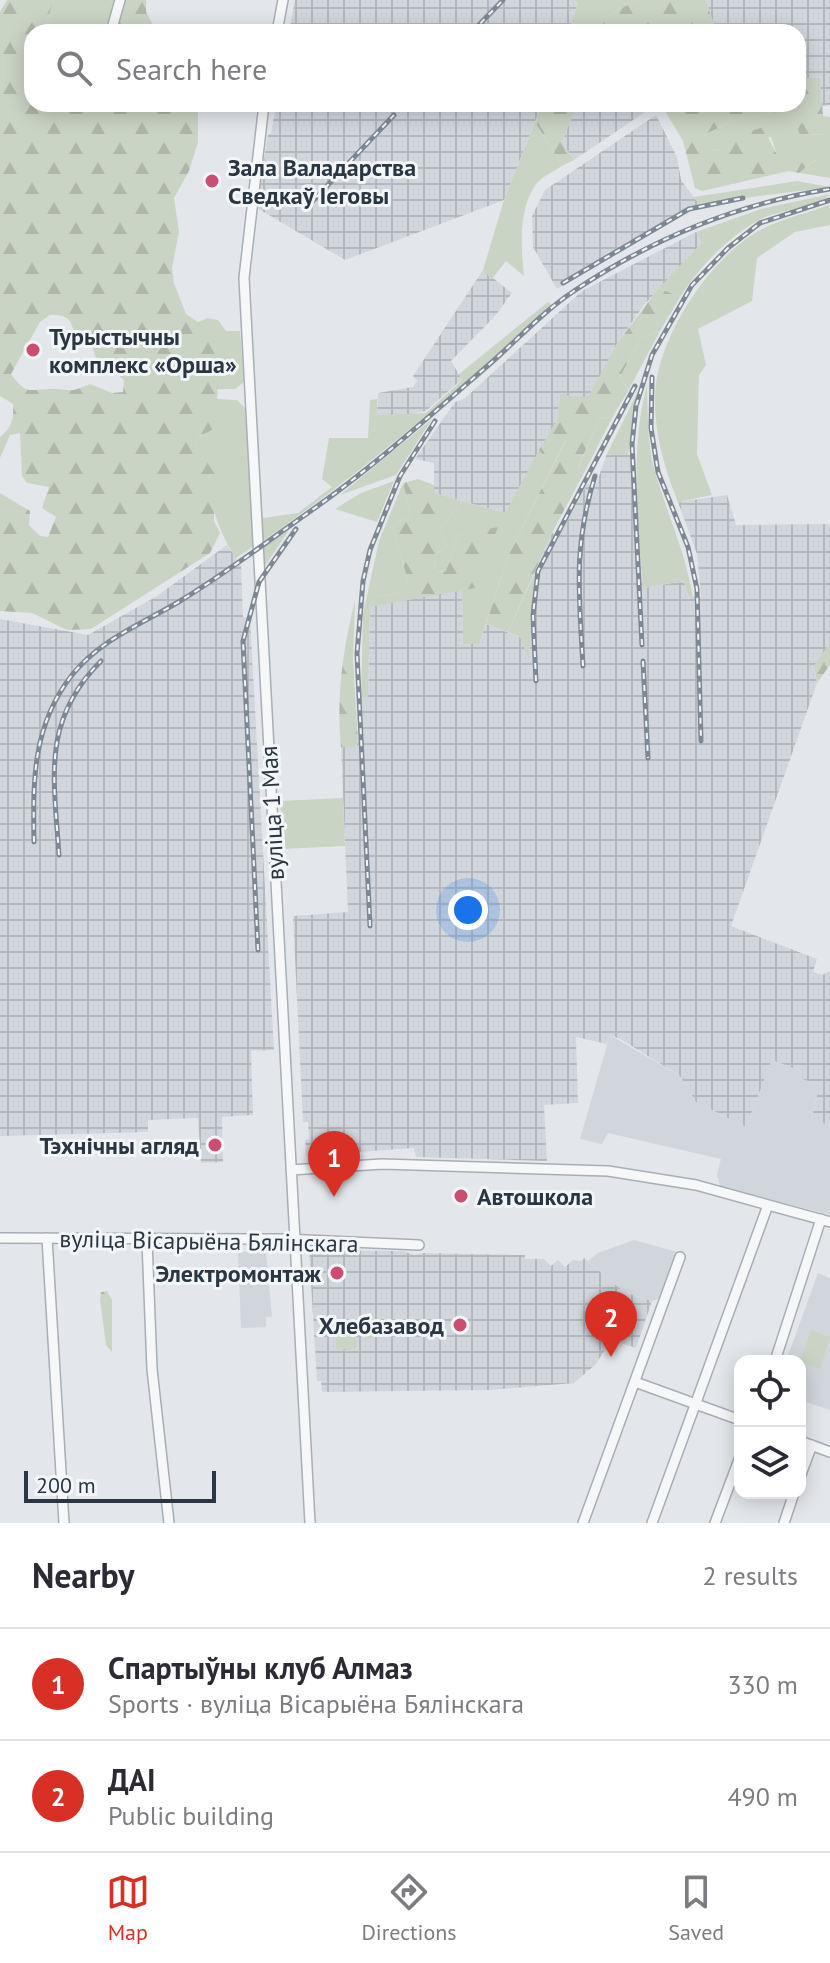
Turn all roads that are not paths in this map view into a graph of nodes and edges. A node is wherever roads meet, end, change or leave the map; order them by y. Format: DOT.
graph roads {
  1 [pos="120,0"];
  2 [pos="283,0"];
  3 [pos="113,24"];
  4 [pos="278,24"];
  5 [pos="263,112"];
  6 [pos="291,1170"];
  7 [pos="768,1205"];
  8 [pos="825,1221"];
  9 [pos="0,1238"];
  10 [pos="47,1238"];
  11 [pos="147,1240"];
  12 [pos="296,1240"];
  13 [pos="419,1245"];
  14 [pos="680,1257"];
  15 [pos="777,1355"];
  16 [pos="635,1382"];
  17 [pos="698,1405"];
  18 [pos="734,1418"];
  19 [pos="806,1443"];
  20 [pos="812,1445"];
  21 [pos="830,1452"];
  22 [pos="806,1461"];
  23 [pos="734,1473"];
  24 [pos="792,1499"];
  25 [pos="64,1523"];
  26 [pos="169,1523"];
  27 [pos="310,1523"];
  28 [pos="583,1523"];
  29 [pos="652,1523"];
  30 [pos="715,1523"];
  31 [pos="784,1523"];
  1 -- 3 [label="street"];
  2 -- 4 [label="street"];
  5 -- 6 [label="street, вуліца 1 Мая"];
  6 -- 7 [label="street"];
  6 -- 12 [label="street, вуліца 1 Мая"];
  7 -- 8 [label="street"];
  7 -- 17 [label="street"];
  8 -- 15 [label="street"];
  9 -- 10 [label="street, вуліца Вісарыёна Бялінскага"];
  10 -- 11 [label="street, вуліца Вісарыёна Бялінскага"];
  10 -- 25 [label="street"];
  11 -- 12 [label="street, вуліца Вісарыёна Бялінскага"];
  11 -- 26 [label="street"];
  12 -- 13 [label="street, вуліца Вісарыёна Бялінскага"];
  12 -- 27 [label="street, вуліца 1 Мая"];
  14 -- 16 [label="street"];
  16 -- 17 [label="street"];
  16 -- 28 [label="street"];
  17 -- 18 [label="street"];
  17 -- 29 [label="street"];
  19 -- 20 [label="street"];
  20 -- 21 [label="street"];
  20 -- 22 [label="street"];
  23 -- 30 [label="street"];
  24 -- 31 [label="street"];
}
